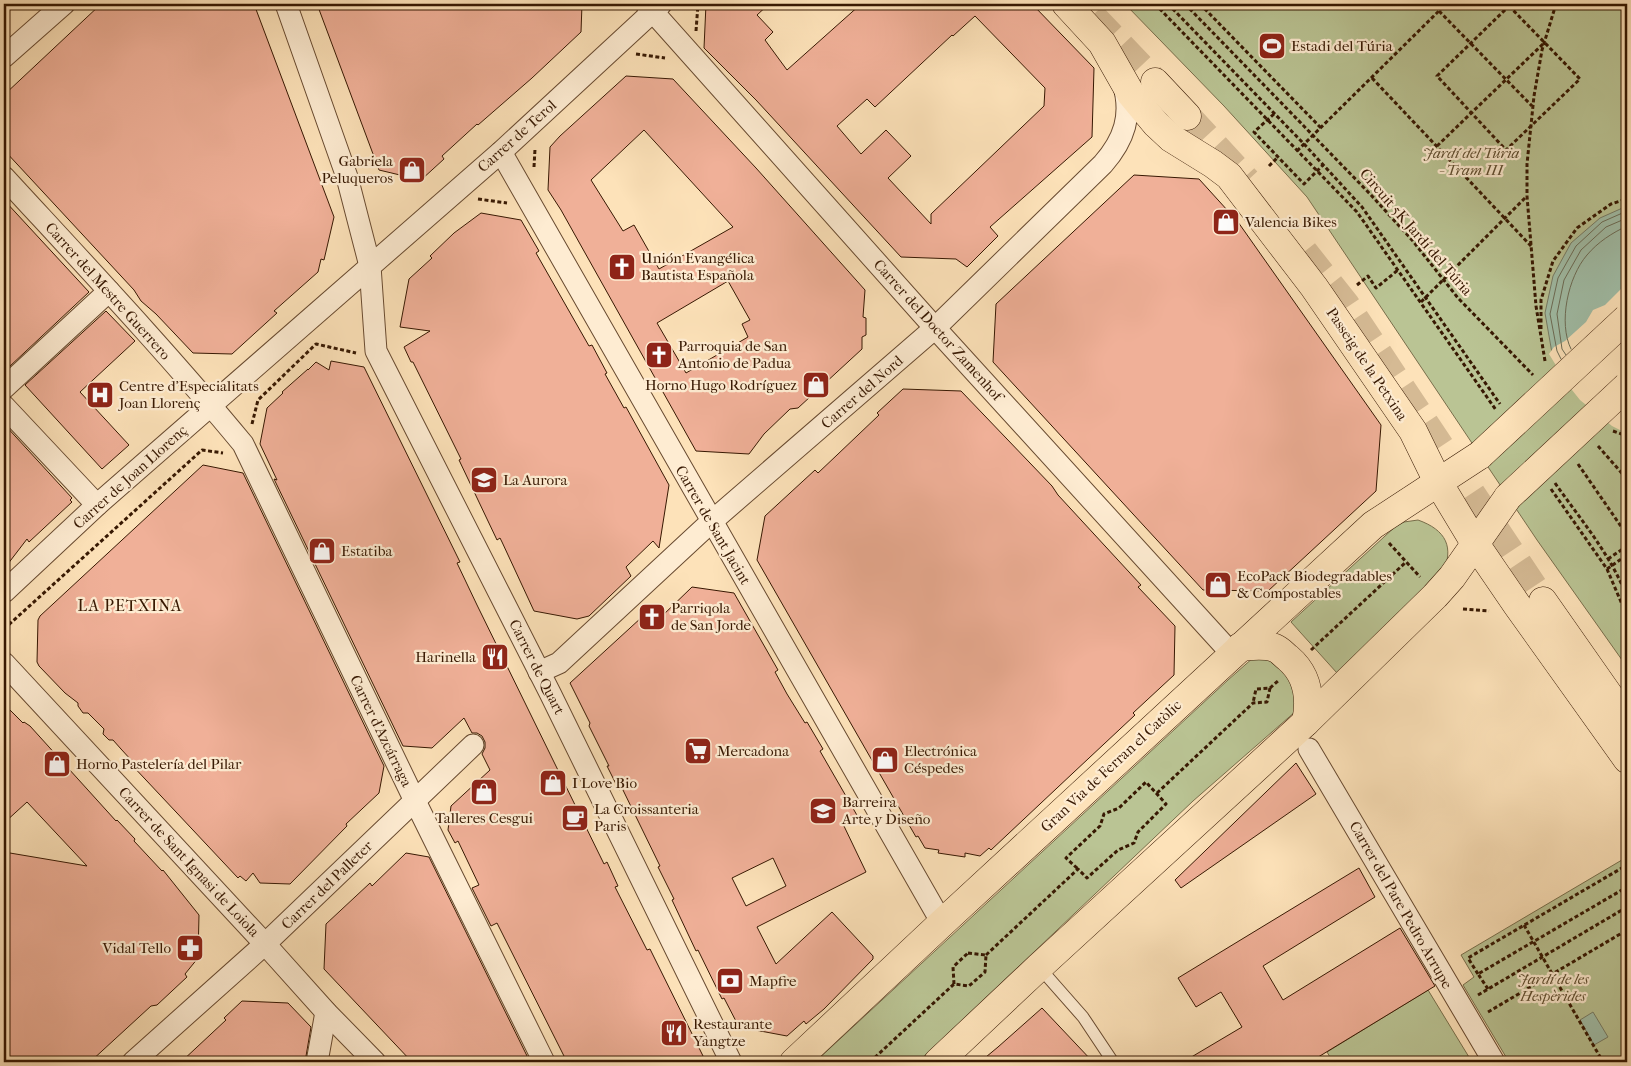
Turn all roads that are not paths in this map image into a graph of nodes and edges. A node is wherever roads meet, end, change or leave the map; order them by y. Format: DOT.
graph roads {
  1 [pos="64,4"];
  2 [pos="286,4"];
  3 [pos="1066,4"];
  4 [pos="654,6"];
  5 [pos="4,57"];
  6 [pos="1121,76"];
  7 [pos="1155,82"];
  8 [pos="1187,116"];
  9 [pos="501,152"];
  10 [pos="4,177"];
  11 [pos="370,266"];
  12 [pos="109,290"];
  13 [pos="1627,318"];
  14 [pos="935,328"];
  15 [pos="1627,386"];
  16 [pos="4,388"];
  17 [pos="4,406"];
  18 [pos="211,406"];
  19 [pos="1438,482"];
  20 [pos="97,505"];
  21 [pos="711,522"];
  22 [pos="1476,545"];
  23 [pos="4,592"];
  24 [pos="1543,601"];
  25 [pos="1236,651"];
  26 [pos="4,663"];
  27 [pos="539,672"];
  28 [pos="1627,721"];
  29 [pos="1308,735"];
  30 [pos="473,745"];
  31 [pos="1627,759"];
  32 [pos="415,801"];
  33 [pos="942,923"];
  34 [pos="265,944"];
  35 [pos="1039,967"];
  36 [pos="326,1012"];
  37 [pos="133,1062"];
  38 [pos="317,1062"];
  39 [pos="375,1062"];
  40 [pos="544,1062"];
  41 [pos="731,1062"];
  42 [pos="794,1062"];
  43 [pos="938,1062"];
  44 [pos="1113,1062"];
  45 [pos="1494,1062"];
  1 -- 5 [label="street"];
  2 -- 11 [label="street, Carrer de Quart"];
  3 -- 6 [label="main road, Passeig de la Petxina"];
  4 -- 9 [label="street, Carrer de Terol"];
  4 -- 14 [label="street, Carrer del Doctor Zamenhof"];
  6 -- 14 [label="street, Carrer del Nord"];
  6 -- 19 [label="main road, Passeig de la Petxina"];
  7 -- 8 [label="main road"];
  9 -- 11 [label="street, Carrer de Terol"];
  9 -- 21 [label="street, Carrer de Sant Jacint"];
  10 -- 12 [label="street, Carrer del Mestre Guerrero"];
  11 -- 18 [label="street, Carrer de Joan Llorenç"];
  11 -- 27 [label="street, Carrer de Quart"];
  12 -- 16 [label="street"];
  12 -- 18 [label="street, Carrer del Mestre Guerrero"];
  13 -- 19 [label="main road, Gran Via de Ferran el Catòlic, bridge"];
  14 -- 21 [label="street, Carrer del Nord"];
  14 -- 25 [label="street, Carrer del Doctor Zamenhof"];
  15 -- 22 [label="main road, bridge"];
  17 -- 20 [label="street"];
  18 -- 20 [label="street, Carrer de Joan Llorenç"];
  18 -- 32 [label="street, Carrer d'Azcárraga"];
  19 -- 22 [label="main road, Passeig de la Petxina"];
  19 -- 25 [label="main road, Gran Via de Ferran el Catòlic"];
  20 -- 23 [label="street, Carrer de Joan Llorenç"];
  21 -- 27 [label="street, Carrer del Nord"];
  21 -- 33 [label="street, Carrer de Sant Jacint"];
  22 -- 29 [label="main road"];
  22 -- 31 [label="main road, Passeig de la Petxina"];
  24 -- 28 [label="main road"];
  25 -- 29 [label="main road"];
  25 -- 33 [label="main road, Gran Via de Ferran el Catòlic"];
  26 -- 34 [label="street, Carrer de Sant Ignasi de Loiola"];
  27 -- 41 [label="street, Carrer de Quart"];
  29 -- 35 [label="main road"];
  29 -- 45 [label="street, Carrer del Pare Pedro Arrupe"];
  30 -- 32 [label="street, Carrer del Palleter"];
  32 -- 34 [label="street, Carrer del Palleter"];
  32 -- 40 [label="street, Carrer d'Azcárraga"];
  33 -- 42 [label="main road, Gran Via de Ferran el Catòlic"];
  34 -- 36 [label="street, Carrer de Sant Ignasi de Loiola"];
  34 -- 37 [label="street, Carrer del Palleter"];
  35 -- 43 [label="main road"];
  35 -- 44 [label="lane"];
  36 -- 38 [label="street"];
  36 -- 39 [label="street, Carrer de Sant Ignasi de Loiola"];
}
